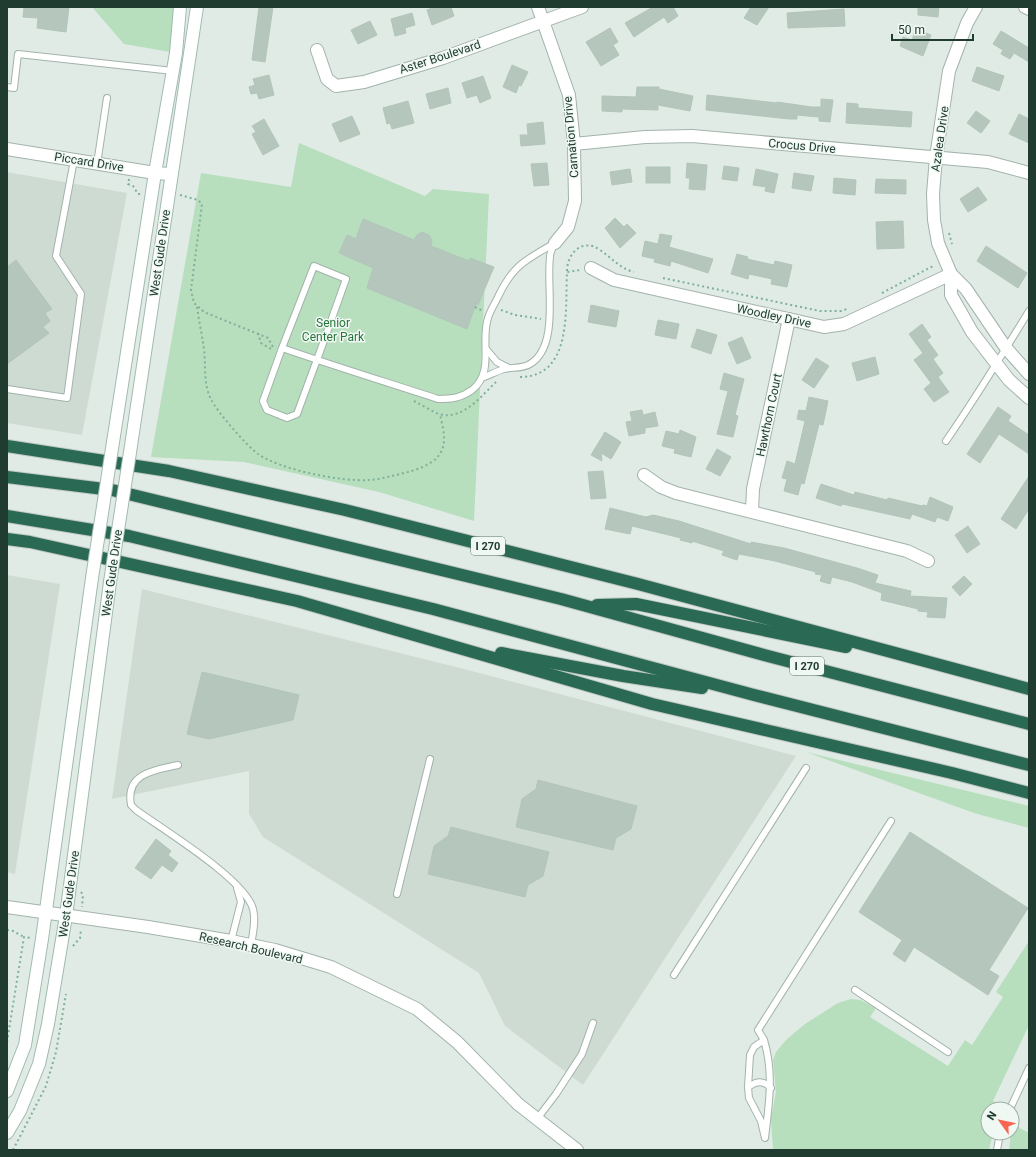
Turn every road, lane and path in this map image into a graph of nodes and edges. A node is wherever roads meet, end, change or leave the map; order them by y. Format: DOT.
graph roads {
  1 [pos="180,7"];
  2 [pos="198,7"];
  3 [pos="538,7"];
  4 [pos="582,7"];
  5 [pos="976,7"];
  6 [pos="1025,7"];
  7 [pos="1029,9"];
  8 [pos="544,22"];
  9 [pos="317,50"];
  10 [pos="173,71"];
  11 [pos="7,87"];
  12 [pos="107,98"];
  13 [pos="574,144"];
  14 [pos="7,149"];
  15 [pos="936,157"];
  16 [pos="74,160"];
  17 [pos="97,164"];
  18 [pos="155,173"];
  19 [pos="1029,173"];
  20 [pos="171,174"];
  21 [pos="128,184"];
  22 [pos="138,194"];
  23 [pos="179,194"];
  24 [pos="947,227"];
  25 [pos="555,243"];
  26 [pos="945,260"];
  27 [pos="591,268"];
  28 [pos="567,272"];
  29 [pos="641,274"];
  30 [pos="951,274"];
  31 [pos="656,277"];
  32 [pos="876,296"];
  33 [pos="197,307"];
  34 [pos="475,307"];
  35 [pos="851,308"];
  36 [pos="492,309"];
  37 [pos="1029,311"];
  38 [pos="789,319"];
  39 [pos="549,320"];
  40 [pos="565,321"];
  41 [pos="258,333"];
  42 [pos="485,348"];
  43 [pos="1006,348"];
  44 [pos="274,350"];
  45 [pos="282,350"];
  46 [pos="317,360"];
  47 [pos="996,363"];
  48 [pos="510,369"];
  49 [pos="1029,374"];
  50 [pos="484,377"];
  51 [pos="516,377"];
  52 [pos="498,380"];
  53 [pos="7,389"];
  54 [pos="1029,398"];
  55 [pos="409,399"];
  56 [pos="440,414"];
  57 [pos="946,441"];
  58 [pos="7,446"];
  59 [pos="644,475"];
  60 [pos="7,476"];
  61 [pos="752,511"];
  62 [pos="7,516"];
  63 [pos="7,539"];
  64 [pos="928,561"];
  65 [pos="586,606"];
  66 [pos="431,640"];
  67 [pos="963,671"];
  68 [pos="1029,689"];
  69 [pos="754,695"];
  70 [pos="1029,724"];
  71 [pos="430,759"];
  72 [pos="178,765"];
  73 [pos="1029,765"];
  74 [pos="806,768"];
  75 [pos="1029,793"];
  76 [pos="891,821"];
  77 [pos="234,883"];
  78 [pos="397,894"];
  79 [pos="7,907"];
  80 [pos="46,914"];
  81 [pos="66,916"];
  82 [pos="7,930"];
  83 [pos="24,937"];
  84 [pos="231,941"];
  85 [pos="251,945"];
  86 [pos="674,975"];
  87 [pos="855,990"];
  88 [pos="594,1023"];
  89 [pos="764,1040"];
  90 [pos="948,1052"];
  91 [pos="1029,1068"];
  92 [pos="748,1087"];
  93 [pos="771,1088"];
  94 [pos="7,1091"];
  95 [pos="1014,1101"];
  96 [pos="537,1119"];
  97 [pos="7,1133"];
  98 [pos="577,1150"];
  1 -- 10 [label="street, West Gude Drive"];
  2 -- 20 [label="street, West Gude Drive"];
  3 -- 8 [label="street, Carnation Drive"];
  4 -- 8 [label="street, Aster Boulevard"];
  5 -- 15 [label="street, Azalea Drive"];
  6 -- 7 [label="street"];
  8 -- 9 [label="street, Aster Boulevard"];
  8 -- 13 [label="street, Carnation Drive"];
  10 -- 11 [label="lane"];
  10 -- 18 [label="street, West Gude Drive"];
  12 -- 17 [label="lane"];
  13 -- 15 [label="street, Crocus Drive"];
  13 -- 25 [label="street, Carnation Drive"];
  14 -- 16 [label="street, Piccard Drive"];
  15 -- 19 [label="street, Crocus Drive"];
  15 -- 26 [label="street, Azalea Drive"];
  16 -- 17 [label="street, Piccard Drive"];
  16 -- 53 [label="lane"];
  17 -- 18 [label="street, Piccard Drive"];
  18 -- 20 [label="street, Piccard Drive"];
  18 -- 80 [label="street, West Gude Drive, bridge"];
  20 -- 81 [label="street, West Gude Drive, bridge"];
  21 -- 22 [label="path"];
  23 -- 33 [label="path"];
  24 -- 26 [label="path"];
  25 -- 36 [label="lane"];
  25 -- 39 [label="lane"];
  26 -- 30 [label="street, Azalea Drive"];
  26 -- 32 [label="path"];
  27 -- 28 [label="path"];
  27 -- 38 [label="street, Woodley Drive"];
  28 -- 29 [label="path"];
  28 -- 40 [label="path"];
  30 -- 38 [label="street, Woodley Drive"];
  30 -- 43 [label="street, Azalea Drive"];
  30 -- 47 [label="street, Azalea Drive"];
  31 -- 35 [label="path"];
  33 -- 41 [label="path"];
  33 -- 56 [label="path"];
  34 -- 36 [label="path"];
  36 -- 39 [label="path"];
  36 -- 42 [label="lane"];
  37 -- 43 [label="lane"];
  38 -- 61 [label="street, Hawthorn Court"];
  39 -- 40 [label="path"];
  39 -- 48 [label="lane"];
  40 -- 51 [label="path"];
  41 -- 44 [label="path"];
  41 -- 44 [label="path"];
  42 -- 48 [label="lane"];
  42 -- 50 [label="lane"];
  43 -- 47 [label="lane"];
  43 -- 49 [label="street, Azalea Drive"];
  44 -- 45 [label="path"];
  45 -- 46 [label="lane"];
  45 -- 46 [label="lane"];
  45 -- 46 [label="lane"];
  46 -- 50 [label="lane"];
  47 -- 54 [label="street, Azalea Drive"];
  47 -- 57 [label="lane"];
  48 -- 50 [label="lane"];
  52 -- 56 [label="path"];
  55 -- 56 [label="path"];
  58 -- 67 [label="highway, I 270"];
  59 -- 61 [label="street"];
  60 -- 65 [label="highway, I 270"];
  61 -- 64 [label="street"];
  62 -- 69 [label="highway"];
  63 -- 66 [label="highway"];
  65 -- 67 [label="highway"];
  65 -- 70 [label="highway, I 270"];
  66 -- 69 [label="highway"];
  66 -- 75 [label="highway"];
  67 -- 68 [label="highway, I 270"];
  69 -- 73 [label="highway"];
  71 -- 78 [label="lane"];
  72 -- 77 [label="lane"];
  74 -- 86 [label="lane"];
  76 -- 89 [label="lane"];
  77 -- 84 [label="lane"];
  77 -- 85 [label="lane"];
  79 -- 80 [label="street, Research Boulevard"];
  80 -- 81 [label="street, Research Boulevard"];
  80 -- 94 [label="street, West Gude Drive"];
  81 -- 84 [label="street, Research Boulevard"];
  81 -- 97 [label="street, West Gude Drive"];
  82 -- 83 [label="path"];
  84 -- 85 [label="street, Research Boulevard"];
  85 -- 96 [label="street, Research Boulevard"];
  87 -- 90 [label="lane"];
  88 -- 96 [label="lane"];
  89 -- 92 [label="lane"];
  89 -- 93 [label="lane"];
  91 -- 95 [label="lane"];
  92 -- 93 [label="lane"];
  92 -- 93 [label="lane"];
  96 -- 98 [label="street, Research Boulevard"];
}
